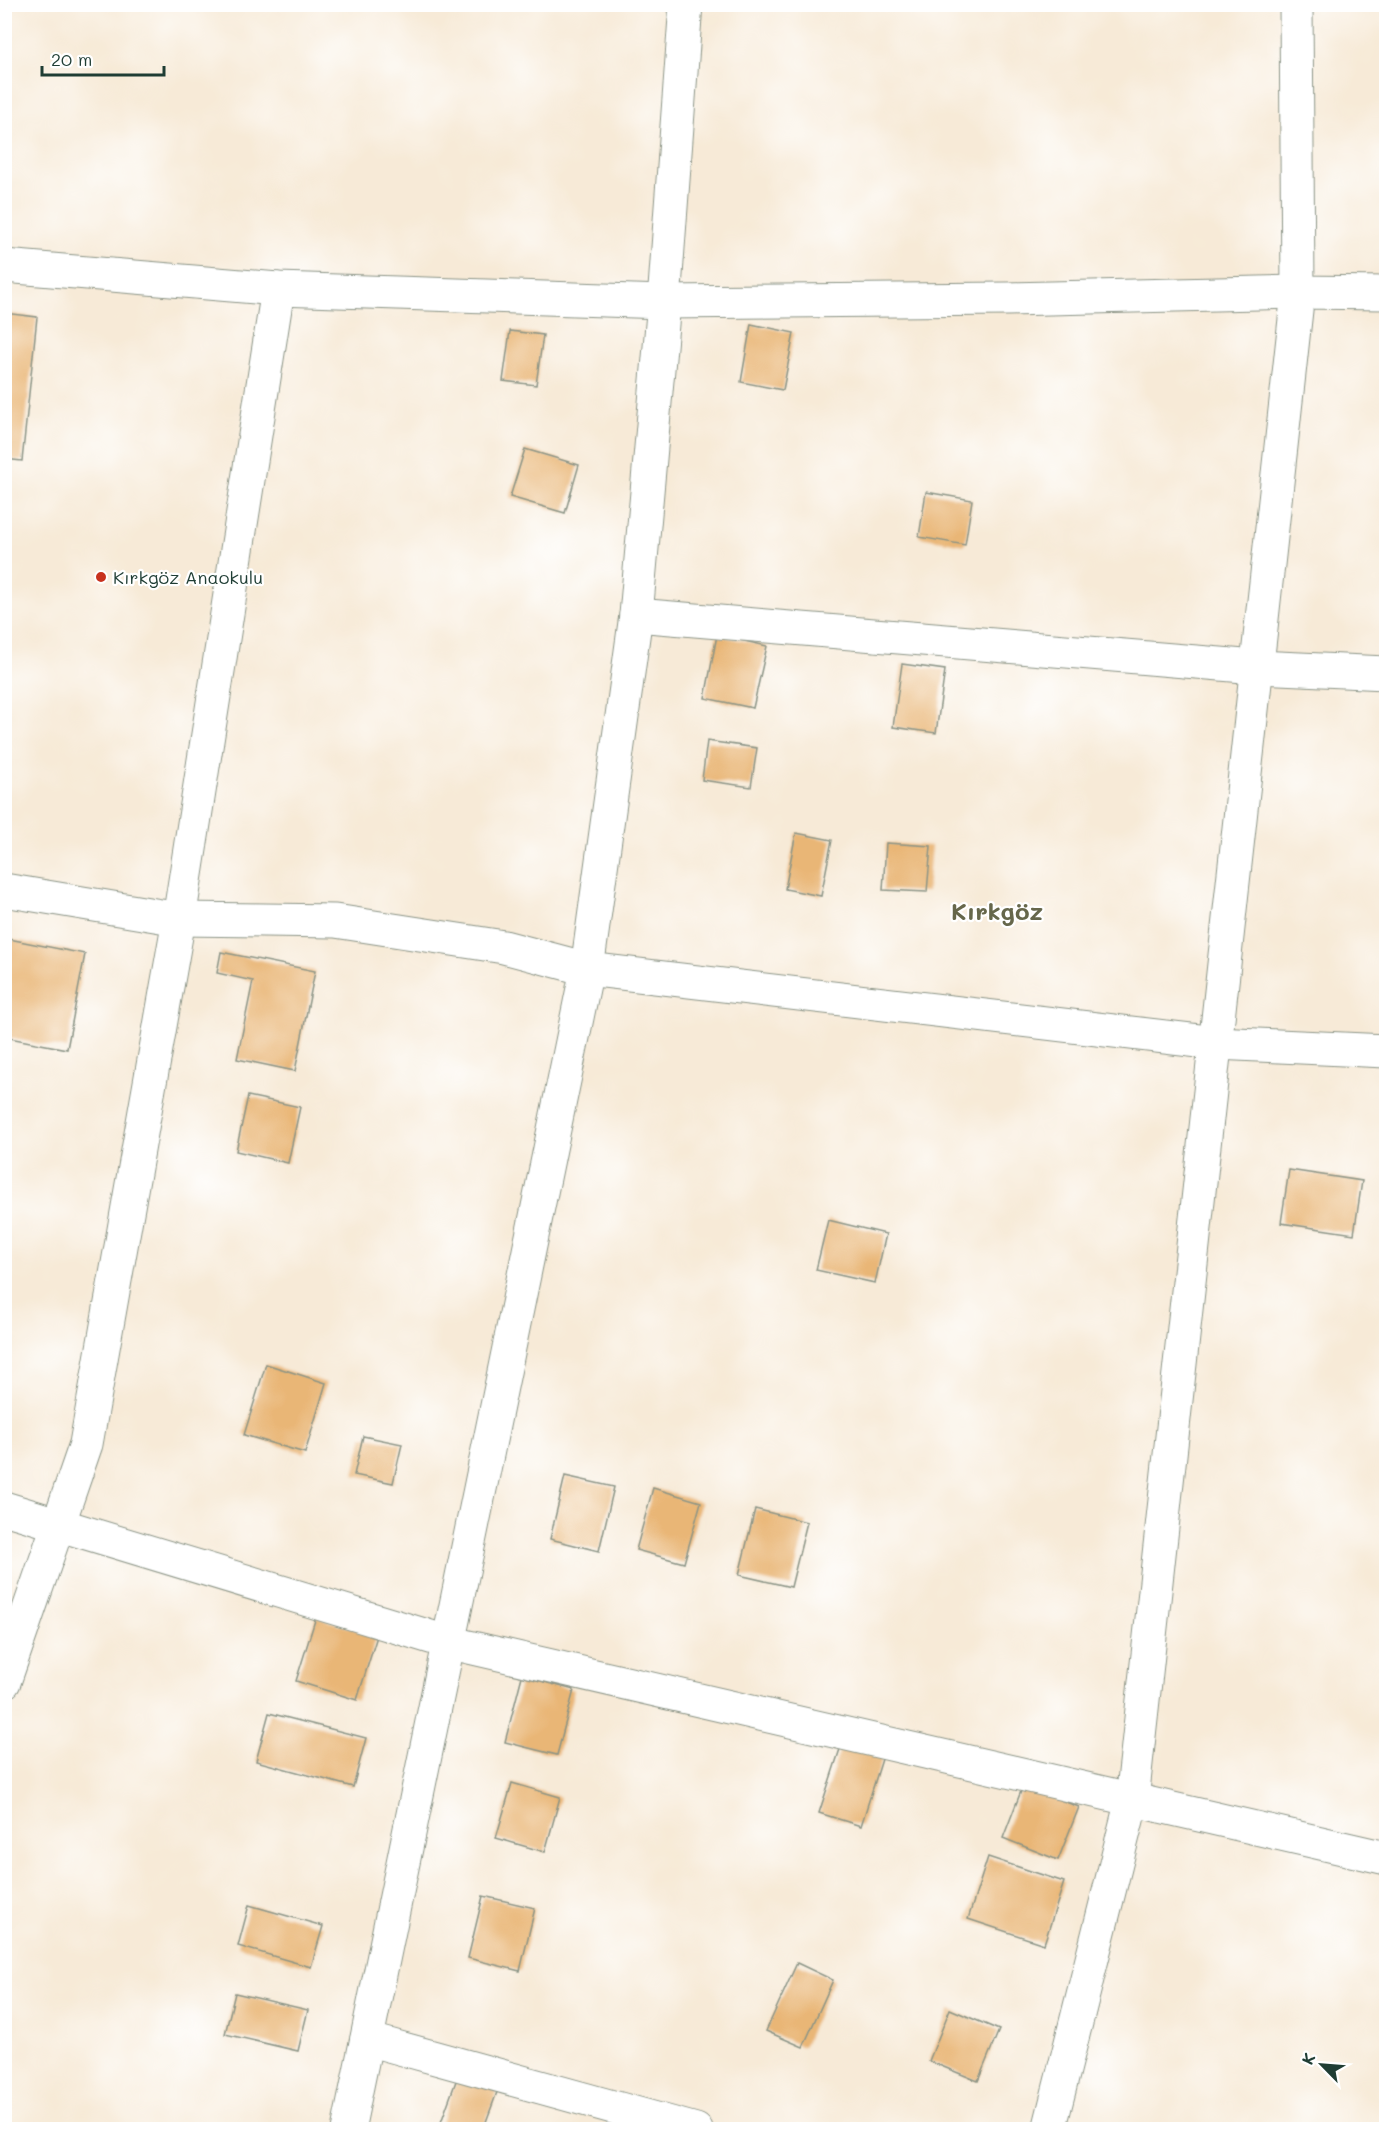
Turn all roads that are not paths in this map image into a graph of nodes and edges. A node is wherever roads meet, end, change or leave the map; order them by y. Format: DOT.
graph roads {
  1 [pos="687,4"];
  2 [pos="1296,4"];
  3 [pos="4,266"];
  4 [pos="278,289"];
  5 [pos="1298,292"];
  6 [pos="1386,293"];
  7 [pos="664,302"];
  8 [pos="636,615"];
  9 [pos="1256,667"];
  10 [pos="1386,673"];
  11 [pos="4,890"];
  12 [pos="179,919"];
  13 [pos="587,969"];
  14 [pos="1216,1043"];
  15 [pos="1386,1051"];
  16 [pos="4,1508"];
  17 [pos="59,1524"];
  18 [pos="447,1642"];
  19 [pos="4,1682"];
  20 [pos="1132,1800"];
  21 [pos="1386,1858"];
  22 [pos="367,2038"];
  23 [pos="348,2130"];
  24 [pos="696,2130"];
  25 [pos="1049,2130"];
  1 -- 7 [label="street"];
  2 -- 5 [label="street"];
  3 -- 4 [label="street"];
  4 -- 7 [label="street"];
  4 -- 12 [label="street"];
  5 -- 6 [label="street"];
  5 -- 7 [label="street"];
  5 -- 9 [label="street"];
  7 -- 8 [label="street"];
  8 -- 9 [label="street"];
  8 -- 13 [label="street"];
  9 -- 10 [label="street"];
  9 -- 14 [label="street"];
  11 -- 12 [label="street"];
  12 -- 13 [label="street"];
  12 -- 17 [label="street"];
  13 -- 14 [label="street"];
  13 -- 18 [label="street"];
  14 -- 15 [label="street"];
  14 -- 20 [label="street"];
  16 -- 17 [label="street"];
  17 -- 18 [label="street"];
  17 -- 19 [label="street"];
  18 -- 20 [label="street"];
  18 -- 22 [label="street"];
  20 -- 21 [label="street"];
  20 -- 25 [label="street"];
  22 -- 23 [label="street"];
  22 -- 24 [label="street"];
}
